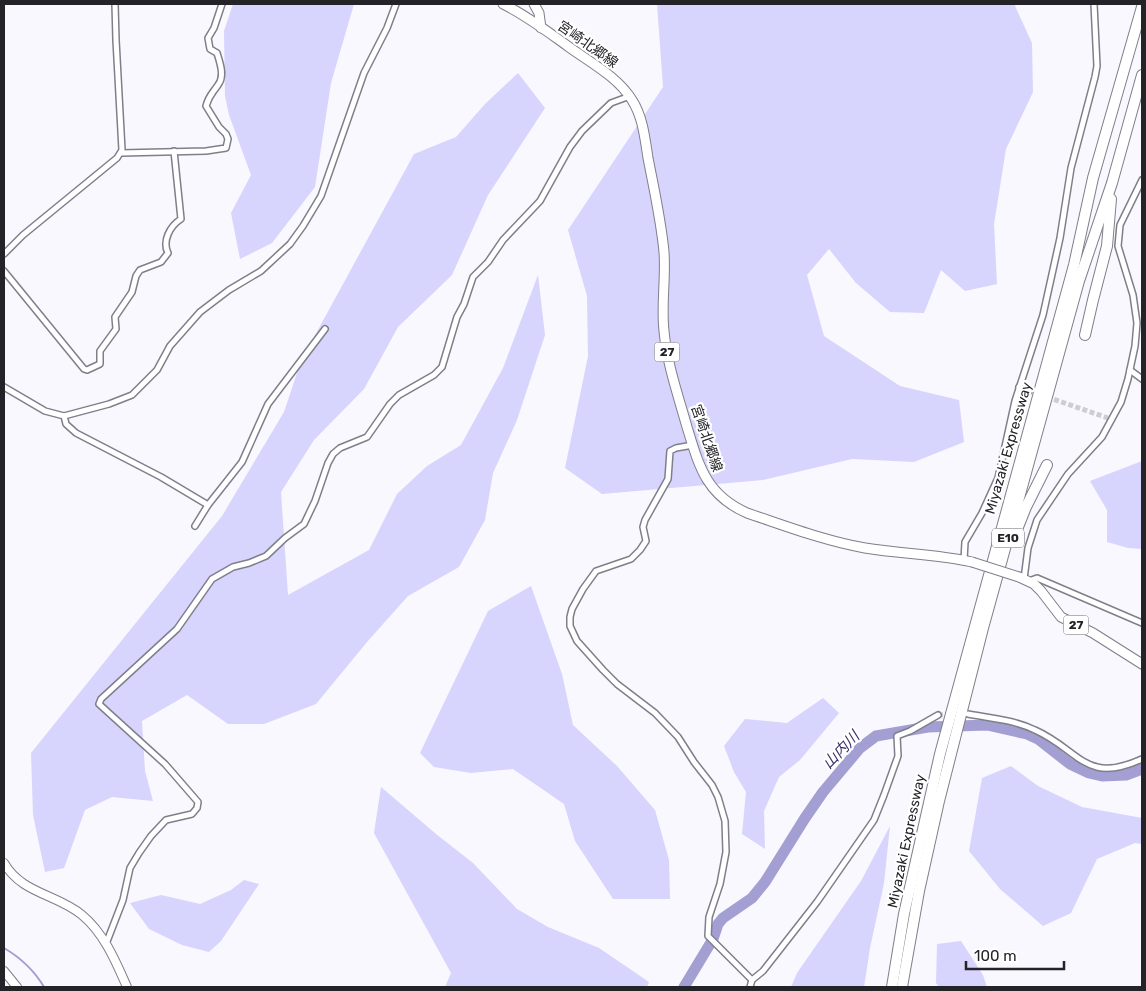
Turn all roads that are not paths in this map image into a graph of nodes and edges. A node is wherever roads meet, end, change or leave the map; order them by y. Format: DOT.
graph roads {
  1 [pos="115,4"];
  2 [pos="222,4"];
  3 [pos="396,4"];
  4 [pos="502,4"];
  5 [pos="534,4"];
  6 [pos="1094,4"];
  7 [pos="1142,7"];
  8 [pos="541,28"];
  9 [pos="1142,75"];
  10 [pos="630,96"];
  11 [pos="174,151"];
  12 [pos="121,153"];
  13 [pos="1142,180"];
  14 [pos="1112,183"];
  15 [pos="4,254"];
  16 [pos="4,271"];
  17 [pos="325,329"];
  18 [pos="1085,335"];
  19 [pos="1130,370"];
  20 [pos="1142,379"];
  21 [pos="4,387"];
  22 [pos="1019,387"];
  23 [pos="1029,391"];
  24 [pos="64,416"];
  25 [pos="693,446"];
  26 [pos="1047,465"];
  27 [pos="208,505"];
  28 [pos="194,526"];
  29 [pos="968,561"];
  30 [pos="1024,579"];
  31 [pos="1142,623"];
  32 [pos="983,628"];
  33 [pos="1142,664"];
  34 [pos="968,714"];
  35 [pos="938,715"];
  36 [pos="1142,759"];
  37 [pos="4,863"];
  38 [pos="106,945"];
  39 [pos="4,971"];
  40 [pos="752,980"];
  41 [pos="17,987"];
  42 [pos="127,987"];
  43 [pos="750,987"];
  44 [pos="892,987"];
  45 [pos="902,987"];
  1 -- 12 [label="street"];
  2 -- 11 [label="street"];
  3 -- 24 [label="street"];
  4 -- 8 [label="main road, 宮崎北郷線 / 27"];
  5 -- 8 [label="main road, 宮崎北郷線"];
  6 -- 22 [label="street"];
  7 -- 44 [label="highway, Miyazaki Expressway / E10"];
  8 -- 10 [label="main road, 宮崎北郷線 / 27"];
  9 -- 14 [label="highway, Miyazaki Expressway / E10"];
  10 -- 25 [label="main road, 宮崎北郷線 / 27"];
  10 -- 38 [label="street"];
  11 -- 12 [label="street"];
  11 -- 16 [label="street"];
  12 -- 15 [label="street"];
  13 -- 19 [label="street"];
  14 -- 18 [label="highway"];
  14 -- 32 [label="highway, Miyazaki Expressway / E10"];
  17 -- 27 [label="street"];
  19 -- 20 [label="street"];
  19 -- 30 [label="street"];
  21 -- 24 [label="street"];
  22 -- 23 [label="street"];
  22 -- 29 [label="street"];
  24 -- 27 [label="street"];
  25 -- 29 [label="main road, 宮崎北郷線 / 27"];
  25 -- 40 [label="street"];
  26 -- 32 [label="highway"];
  27 -- 28 [label="street"];
  29 -- 30 [label="main road, 宮崎北郷線 / 27, bridge"];
  30 -- 31 [label="street"];
  30 -- 33 [label="main road, 宮崎北郷線 / 27"];
  32 -- 45 [label="highway, Miyazaki Expressway / E10"];
  34 -- 36 [label="street"];
  35 -- 40 [label="street"];
  37 -- 38 [label="street"];
  38 -- 42 [label="street"];
  39 -- 41 [label="street"];
  40 -- 43 [label="street"];
}
